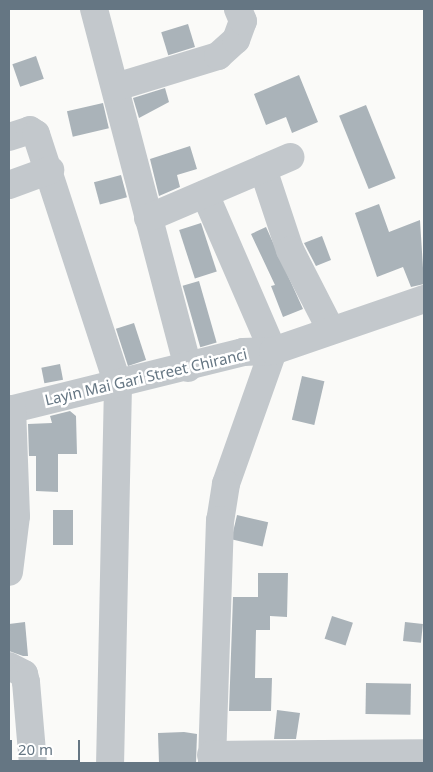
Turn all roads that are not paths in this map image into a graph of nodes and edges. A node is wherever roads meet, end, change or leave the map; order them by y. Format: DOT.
graph roads {
  1 [pos="94,9"];
  2 [pos="238,9"];
  3 [pos="116,88"];
  4 [pos="9,137"];
  5 [pos="290,157"];
  6 [pos="263,168"];
  7 [pos="50,170"];
  8 [pos="9,185"];
  9 [pos="205,194"];
  10 [pos="148,218"];
  11 [pos="424,299"];
  12 [pos="330,328"];
  13 [pos="273,351"];
  14 [pos="188,368"];
  15 [pos="118,384"];
  16 [pos="10,409"];
  17 [pos="9,572"];
  18 [pos="9,666"];
  19 [pos="424,753"];
  20 [pos="212,759"];
  21 [pos="33,763"];
  22 [pos="110,763"];
  1 -- 3 [label="street"];
  2 -- 3 [label="street"];
  3 -- 10 [label="street"];
  4 -- 7 [label="street"];
  5 -- 6 [label="street"];
  6 -- 9 [label="street"];
  6 -- 12 [label="street"];
  7 -- 8 [label="street"];
  7 -- 15 [label="street"];
  9 -- 10 [label="street"];
  9 -- 13 [label="street"];
  10 -- 14 [label="street"];
  11 -- 12 [label="street, Layin Mai Gari Street Chiranci"];
  12 -- 13 [label="street, Layin Mai Gari Street Chiranci"];
  13 -- 14 [label="street, Layin Mai Gari Street Chiranci"];
  13 -- 20 [label="street"];
  14 -- 15 [label="street, Layin Mai Gari Street Chiranci"];
  15 -- 16 [label="street, Layin Mai Gari Street Chiranci"];
  15 -- 22 [label="street"];
  16 -- 17 [label="street"];
  18 -- 21 [label="street"];
  19 -- 20 [label="street"];
}
